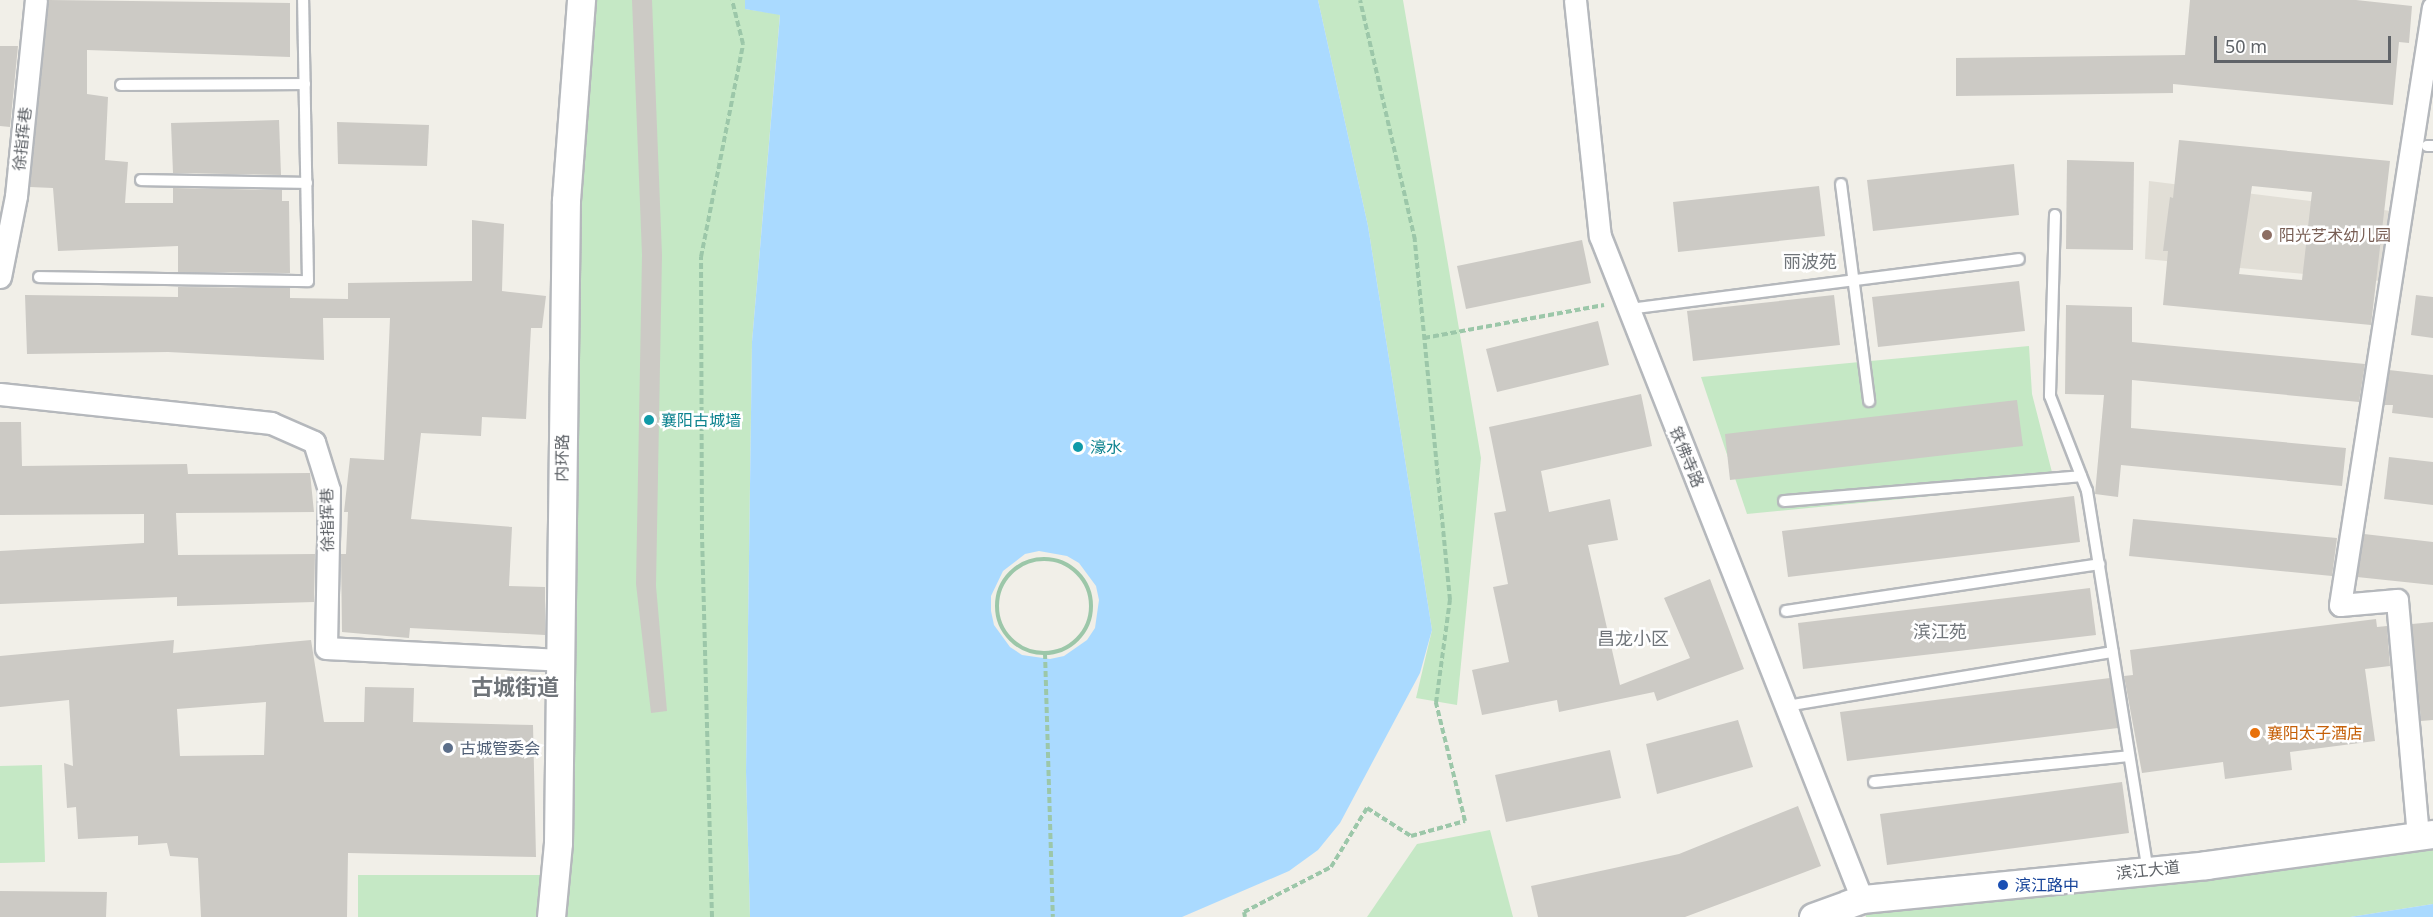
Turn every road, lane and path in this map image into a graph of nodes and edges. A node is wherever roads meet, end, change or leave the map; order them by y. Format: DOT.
graph roads {
  1 [pos="36,0"];
  2 [pos="303,0"];
  3 [pos="581,0"];
  4 [pos="732,0"];
  5 [pos="1360,0"];
  6 [pos="1575,0"];
  7 [pos="2433,7"];
  8 [pos="305,84"];
  9 [pos="121,85"];
  10 [pos="141,180"];
  11 [pos="307,183"];
  12 [pos="1841,184"];
  13 [pos="2055,215"];
  14 [pos="2019,259"];
  15 [pos="0,277"];
  16 [pos="39,277"];
  17 [pos="1852,280"];
  18 [pos="1627,305"];
  19 [pos="1425,338"];
  20 [pos="0,394"];
  21 [pos="1869,401"];
  22 [pos="2081,476"];
  23 [pos="1784,501"];
  24 [pos="2098,564"];
  25 [pos="1786,610"];
  26 [pos="2113,652"];
  27 [pos="1045,656"];
  28 [pos="560,660"];
  29 [pos="1786,706"];
  30 [pos="2129,756"];
  31 [pos="1875,782"];
  32 [pos="2425,835"];
  33 [pos="2148,870"];
  34 [pos="1862,899"];
  35 [pos="551,917"];
  36 [pos="711,917"];
  37 [pos="1053,917"];
  38 [pos="1245,917"];
  39 [pos="1813,917"];
  1 -- 15 [label="street, 徐指挥巷"];
  2 -- 8 [label="lane"];
  3 -- 28 [label="street, 内环路"];
  4 -- 36 [label="path"];
  5 -- 19 [label="path"];
  6 -- 18 [label="street, 铁佛寺路"];
  7 -- 32 [label="street"];
  8 -- 9 [label="lane"];
  8 -- 11 [label="lane"];
  10 -- 11 [label="lane"];
  11 -- 16 [label="lane"];
  12 -- 17 [label="lane"];
  13 -- 22 [label="lane"];
  14 -- 17 [label="lane"];
  17 -- 18 [label="lane"];
  17 -- 21 [label="lane"];
  18 -- 19 [label="path"];
  18 -- 29 [label="street, 铁佛寺路"];
  19 -- 38 [label="path"];
  20 -- 28 [label="street, 徐指挥巷"];
  22 -- 23 [label="lane"];
  22 -- 24 [label="lane"];
  24 -- 25 [label="lane"];
  24 -- 26 [label="lane"];
  26 -- 29 [label="lane"];
  26 -- 30 [label="lane"];
  27 -- 27 [label="path"];
  27 -- 37 [label="path"];
  28 -- 35 [label="street, 内环路"];
  29 -- 34 [label="street, 铁佛寺路"];
  30 -- 31 [label="lane"];
  30 -- 33 [label="lane"];
  32 -- 33 [label="street, 滨江大道"];
  33 -- 34 [label="street, 滨江大道"];
  34 -- 39 [label="street, 滨江大道"];
}
